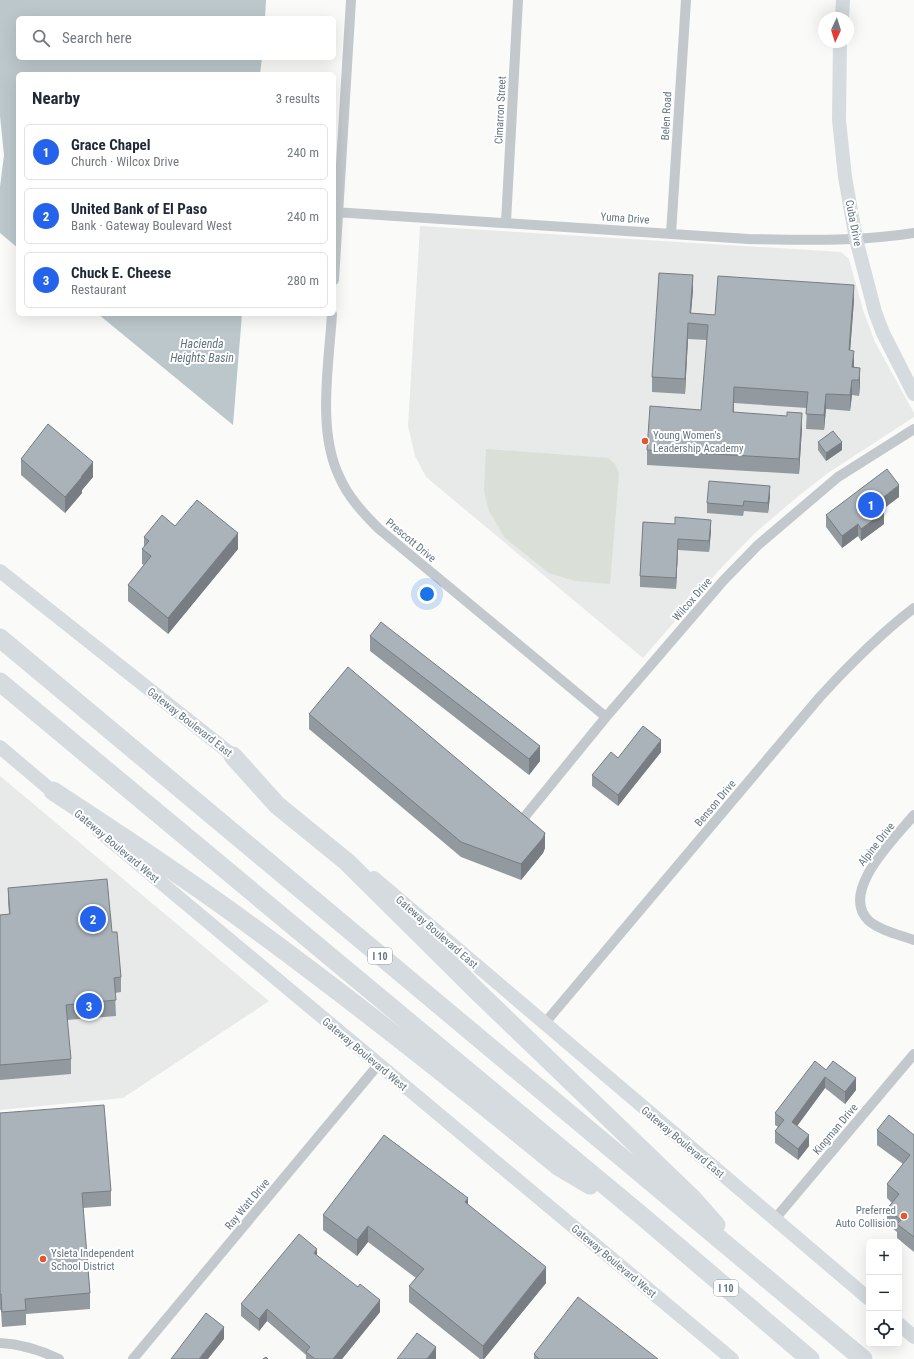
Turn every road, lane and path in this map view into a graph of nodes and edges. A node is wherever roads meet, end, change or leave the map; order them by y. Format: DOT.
graph roads {
  1 [pos="351,0"];
  2 [pos="518,0"];
  3 [pos="686,0"];
  4 [pos="843,0"];
  5 [pos="842,12"];
  6 [pos="840,48"];
  7 [pos="336,212"];
  8 [pos="506,222"];
  9 [pos="914,233"];
  10 [pos="671,234"];
  11 [pos="856,239"];
  12 [pos="332,316"];
  13 [pos="914,394"];
  14 [pos="914,429"];
  15 [pos="0,571"];
  16 [pos="914,608"];
  17 [pos="0,638"];
  18 [pos="0,682"];
  19 [pos="606,717"];
  20 [pos="0,747"];
  21 [pos="233,756"];
  22 [pos="52,791"];
  23 [pos="914,815"];
  24 [pos="522,820"];
  25 [pos="914,940"];
  26 [pos="544,1024"];
  27 [pos="914,1054"];
  28 [pos="378,1065"];
  29 [pos="642,1216"];
  30 [pos="774,1220"];
  31 [pos="760,1274"];
  32 [pos="866,1297"];
  33 [pos="902,1327"];
  34 [pos="914,1337"];
  35 [pos="0,1343"];
  36 [pos="59,1359"];
  37 [pos="134,1359"];
  38 [pos="732,1359"];
  39 [pos="810,1359"];
  40 [pos="863,1359"];
  1 -- 7 [label="street"];
  2 -- 8 [label="street, Cimarron Street"];
  3 -- 10 [label="street, Belen Road"];
  4 -- 5 [label="main road"];
  6 -- 11 [label="main road, Cuba Drive"];
  7 -- 8 [label="street, Yuma Drive"];
  8 -- 10 [label="street, Yuma Drive"];
  9 -- 11 [label="street, Yuma Drive"];
  10 -- 11 [label="street, Yuma Drive"];
  11 -- 13 [label="main road, Cuba Drive"];
  12 -- 19 [label="street, Prescott Drive"];
  14 -- 19 [label="street, Wilcox Drive"];
  15 -- 21 [label="main road, Gateway Boulevard East"];
  16 -- 26 [label="street, Benson Drive"];
  17 -- 31 [label="highway, I 10"];
  18 -- 29 [label="highway, I 10"];
  19 -- 24 [label="street, Wilcox Drive"];
  20 -- 22 [label="main road, Gateway Boulevard West"];
  21 -- 26 [label="main road, Gateway Boulevard East"];
  21 -- 31 [label="highway"];
  22 -- 28 [label="main road, Gateway Boulevard West"];
  22 -- 29 [label="highway"];
  23 -- 25 [label="street, Alpine Drive"];
  26 -- 30 [label="main road, Gateway Boulevard East"];
  27 -- 30 [label="street, Kingman Drive"];
  28 -- 37 [label="street, Ray Watt Drive"];
  28 -- 38 [label="main road, Gateway Boulevard West"];
  29 -- 39 [label="highway, I 10"];
  30 -- 32 [label="main road, Gateway Boulevard East"];
  31 -- 40 [label="highway, I 10"];
  33 -- 34 [label="main road"];
  35 -- 36 [label="street"];
}
